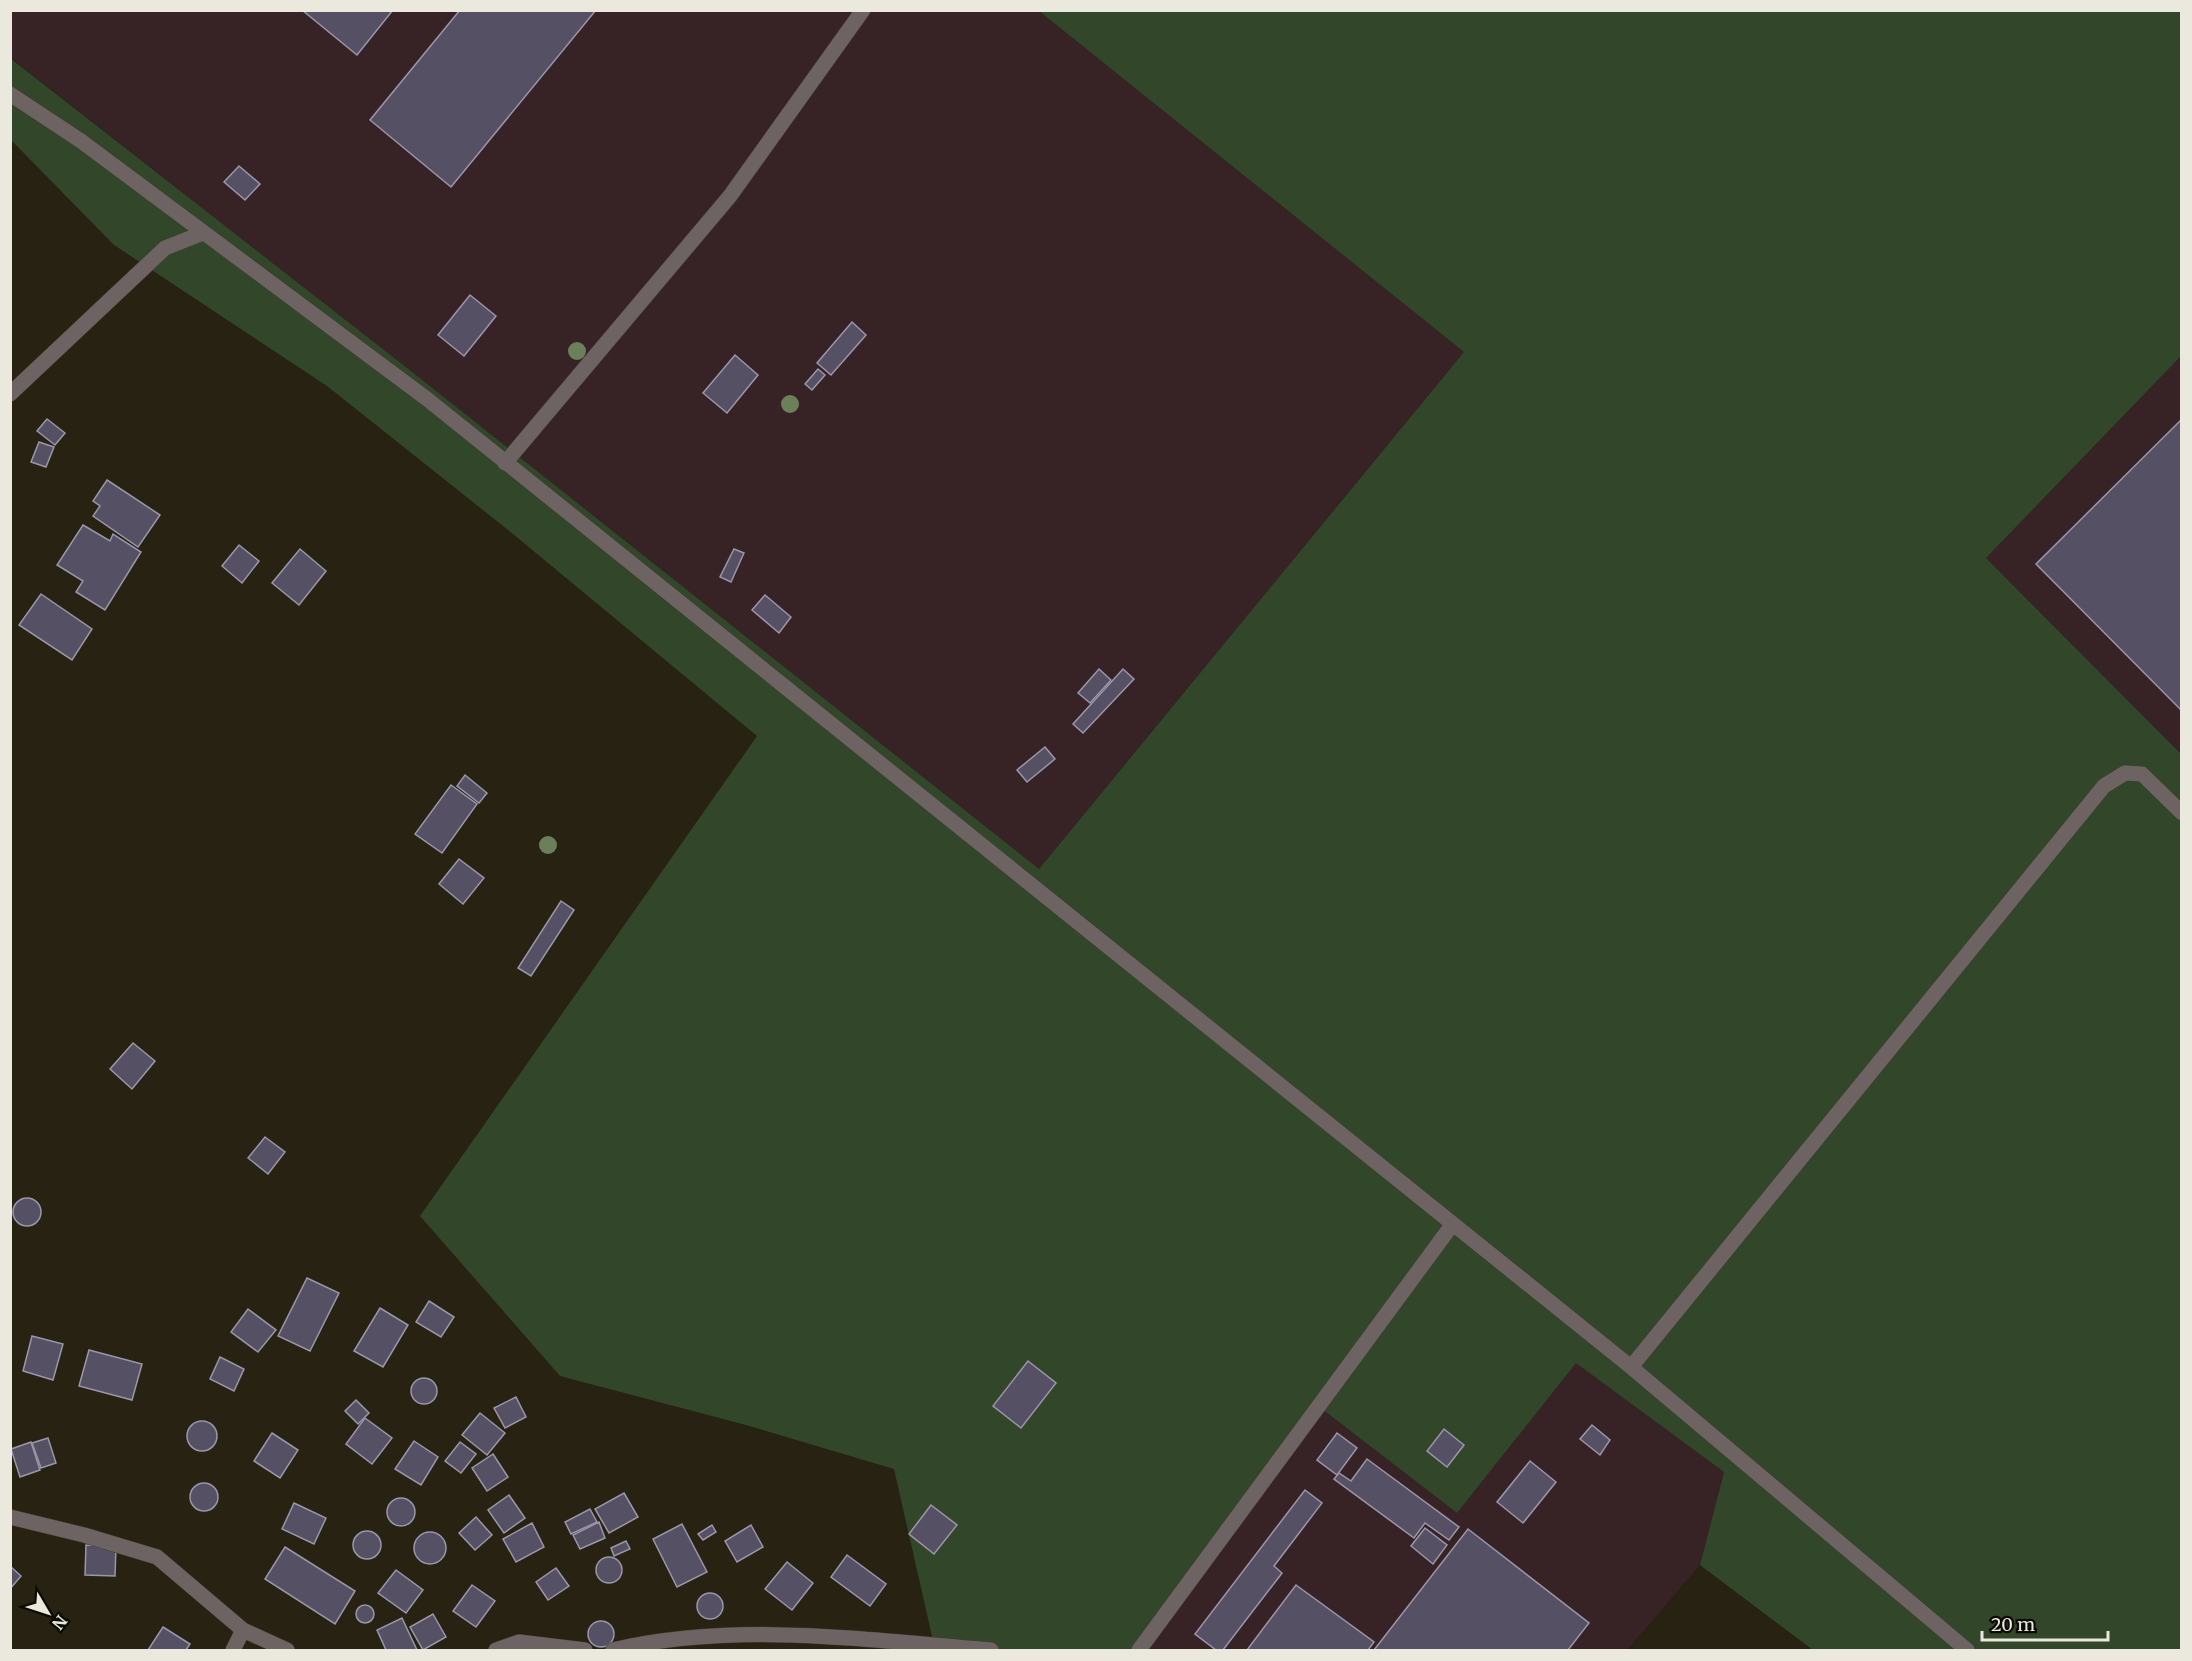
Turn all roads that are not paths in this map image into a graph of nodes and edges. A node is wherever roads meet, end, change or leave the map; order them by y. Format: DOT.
graph roads {
  1 [pos="863,10"];
  2 [pos="10,94"];
  3 [pos="203,233"];
  4 [pos="10,394"];
  5 [pos="505,463"];
  6 [pos="2181,813"];
  7 [pos="1452,1225"];
  8 [pos="1630,1367"];
  9 [pos="10,1517"];
  10 [pos="243,1630"];
  11 [pos="233,1650"];
  12 [pos="287,1650"];
  13 [pos="495,1650"];
  14 [pos="585,1650"];
  15 [pos="613,1650"];
  16 [pos="991,1650"];
  17 [pos="1139,1650"];
  18 [pos="1967,1650"];
  1 -- 5 [label="street"];
  2 -- 3 [label="street"];
  3 -- 4 [label="street"];
  3 -- 5 [label="street"];
  5 -- 7 [label="street"];
  6 -- 8 [label="street"];
  7 -- 8 [label="street"];
  7 -- 17 [label="street"];
  8 -- 18 [label="street"];
  9 -- 10 [label="street"];
  10 -- 11 [label="street"];
  10 -- 12 [label="street"];
  13 -- 14 [label="street"];
  15 -- 16 [label="street"];
}
